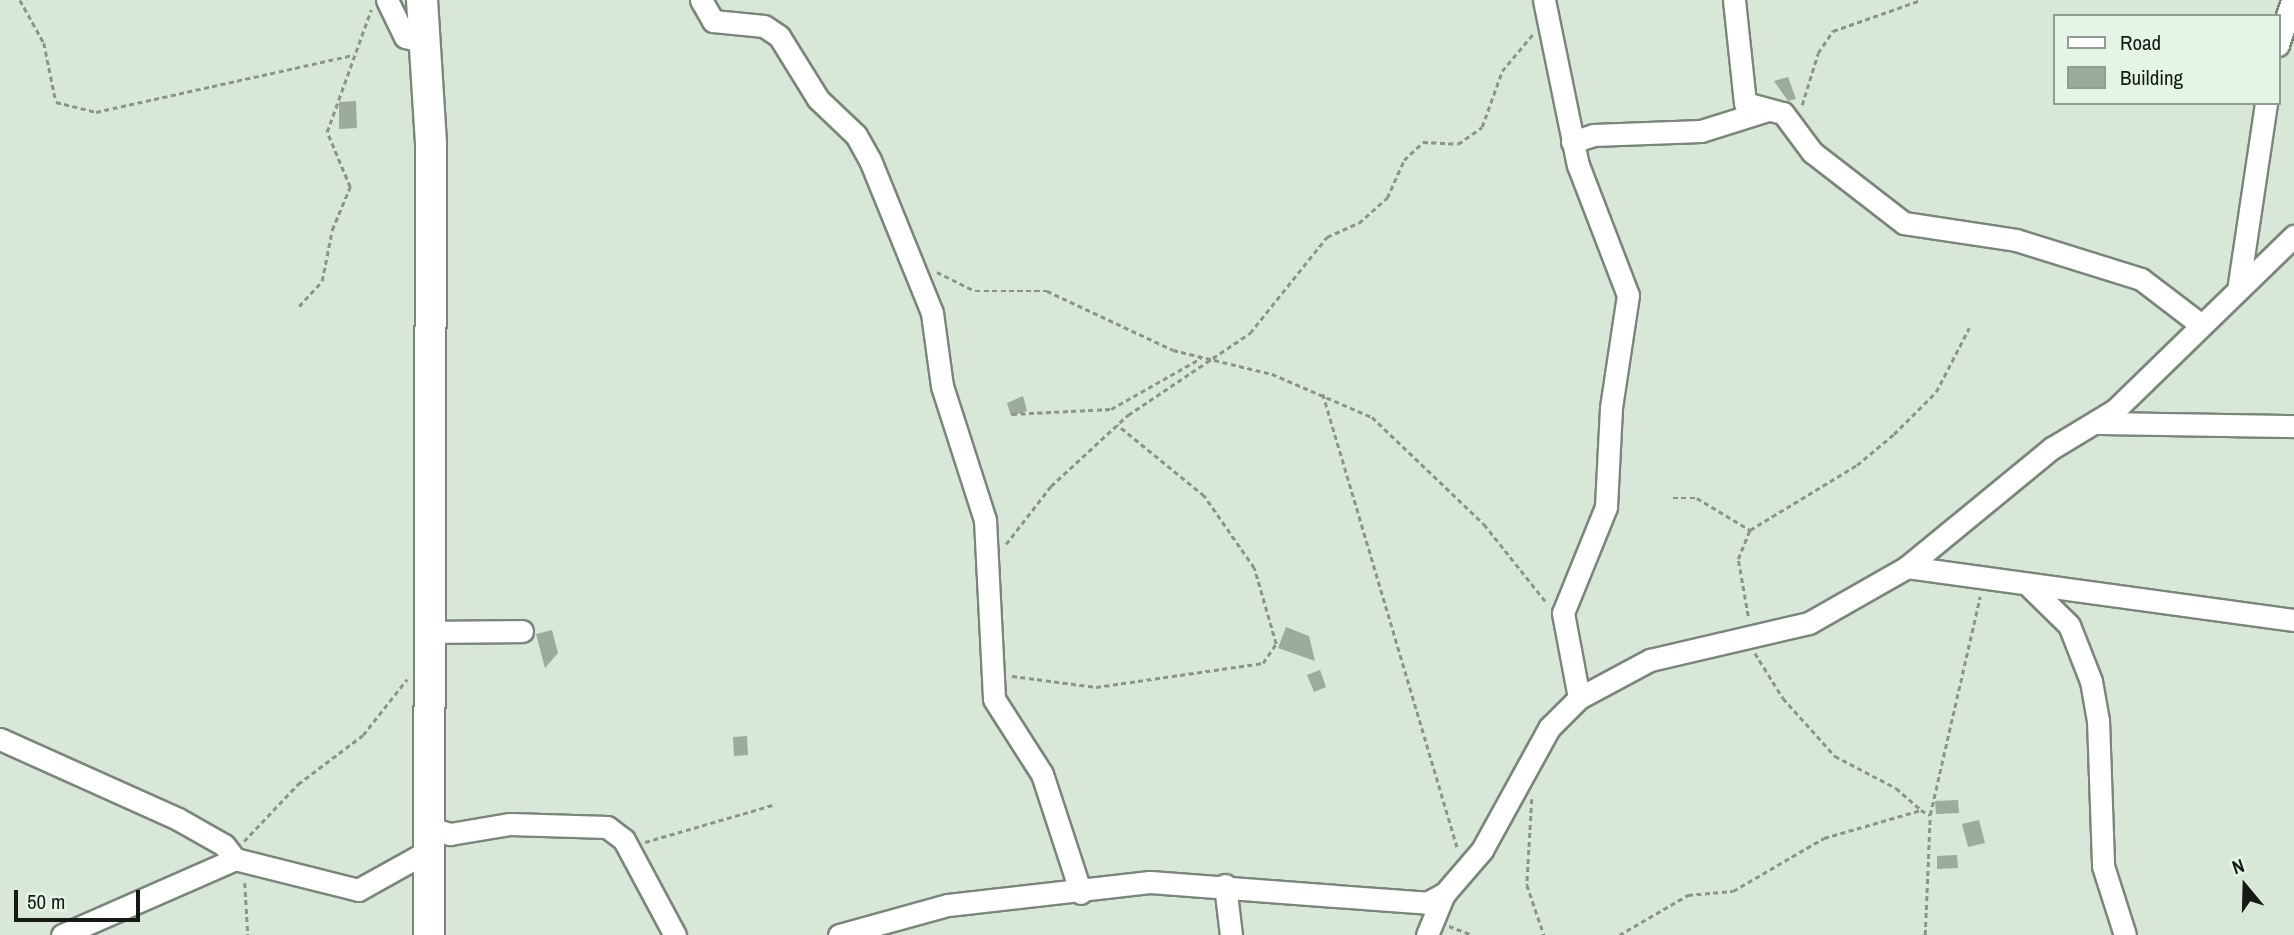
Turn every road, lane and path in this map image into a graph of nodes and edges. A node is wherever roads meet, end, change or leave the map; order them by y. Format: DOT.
graph roads {
  1 [pos="20,0"];
  2 [pos="374,0"];
  3 [pos="387,0"];
  4 [pos="422,0"];
  5 [pos="701,0"];
  6 [pos="1734,0"];
  7 [pos="1921,0"];
  8 [pos="2291,0"];
  9 [pos="1546,10"];
  10 [pos="2280,38"];
  11 [pos="426,42"];
  12 [pos="354,55"];
  13 [pos="2266,105"];
  14 [pos="1772,109"];
  15 [pos="1794,128"];
  16 [pos="1572,142"];
  17 [pos="2294,236"];
  18 [pos="902,248"];
  19 [pos="2239,284"];
  20 [pos="299,306"];
  21 [pos="2200,324"];
  22 [pos="1969,328"];
  23 [pos="1201,358"];
  24 [pos="1210,360"];
  25 [pos="1323,394"];
  26 [pos="1012,414"];
  27 [pos="2096,423"];
  28 [pos="1116,425"];
  29 [pos="2294,426"];
  30 [pos="1673,498"];
  31 [pos="1750,530"];
  32 [pos="987,566"];
  33 [pos="1907,567"];
  34 [pos="1988,578"];
  35 [pos="2030,587"];
  36 [pos="2294,620"];
  37 [pos="522,631"];
  38 [pos="1564,633"];
  39 [pos="1748,634"];
  40 [pos="433,641"];
  41 [pos="995,678"];
  42 [pos="1579,698"];
  43 [pos="0,739"];
  44 [pos="1522,774"];
  45 [pos="776,804"];
  46 [pos="1921,810"];
  47 [pos="1930,815"];
  48 [pos="430,839"];
  49 [pos="628,845"];
  50 [pos="238,860"];
  51 [pos="1465,873"];
  52 [pos="1225,885"];
  53 [pos="1081,893"];
  54 [pos="1445,893"];
  55 [pos="1421,931"];
  56 [pos="62,935"];
  57 [pos="248,935"];
  58 [pos="429,935"];
  59 [pos="675,935"];
  60 [pos="839,935"];
  61 [pos="1231,935"];
  62 [pos="1544,935"];
  63 [pos="1619,935"];
  64 [pos="1925,935"];
  65 [pos="2125,935"];
  1 -- 12 [label="path"];
  2 -- 12 [label="path"];
  3 -- 11 [label="street"];
  4 -- 11 [label="street"];
  5 -- 18 [label="street"];
  6 -- 14 [label="street"];
  7 -- 15 [label="path"];
  8 -- 10 [label="street"];
  9 -- 16 [label="street"];
  9 -- 24 [label="path"];
  11 -- 40 [label="street"];
  12 -- 20 [label="path"];
  13 -- 19 [label="street"];
  14 -- 15 [label="street"];
  14 -- 16 [label="street"];
  15 -- 21 [label="street"];
  16 -- 38 [label="street"];
  17 -- 19 [label="street"];
  18 -- 23 [label="path"];
  18 -- 32 [label="street"];
  19 -- 21 [label="street"];
  21 -- 27 [label="street"];
  22 -- 31 [label="path"];
  23 -- 24 [label="path"];
  23 -- 26 [label="path"];
  24 -- 25 [label="path"];
  24 -- 28 [label="path"];
  25 -- 38 [label="path"];
  25 -- 51 [label="path"];
  27 -- 29 [label="street"];
  27 -- 33 [label="street"];
  28 -- 32 [label="path"];
  28 -- 41 [label="path"];
  30 -- 31 [label="path"];
  31 -- 39 [label="path"];
  32 -- 41 [label="street"];
  33 -- 34 [label="street"];
  33 -- 39 [label="street"];
  34 -- 35 [label="street"];
  34 -- 47 [label="path"];
  35 -- 36 [label="street"];
  35 -- 65 [label="street"];
  37 -- 40 [label="street"];
  38 -- 42 [label="street"];
  39 -- 42 [label="street"];
  39 -- 46 [label="path"];
  40 -- 48 [label="street"];
  40 -- 50 [label="path"];
  41 -- 53 [label="street"];
  42 -- 44 [label="street"];
  43 -- 50 [label="street"];
  44 -- 51 [label="street"];
  44 -- 62 [label="path"];
  45 -- 49 [label="path"];
  46 -- 47 [label="path"];
  46 -- 63 [label="path"];
  47 -- 64 [label="path"];
  48 -- 49 [label="street"];
  48 -- 50 [label="street"];
  48 -- 58 [label="street"];
  49 -- 59 [label="street"];
  50 -- 56 [label="street"];
  50 -- 57 [label="path"];
  51 -- 54 [label="street"];
  52 -- 53 [label="street"];
  52 -- 54 [label="street"];
  52 -- 61 [label="street"];
  53 -- 60 [label="street"];
  54 -- 55 [label="street"];
}
